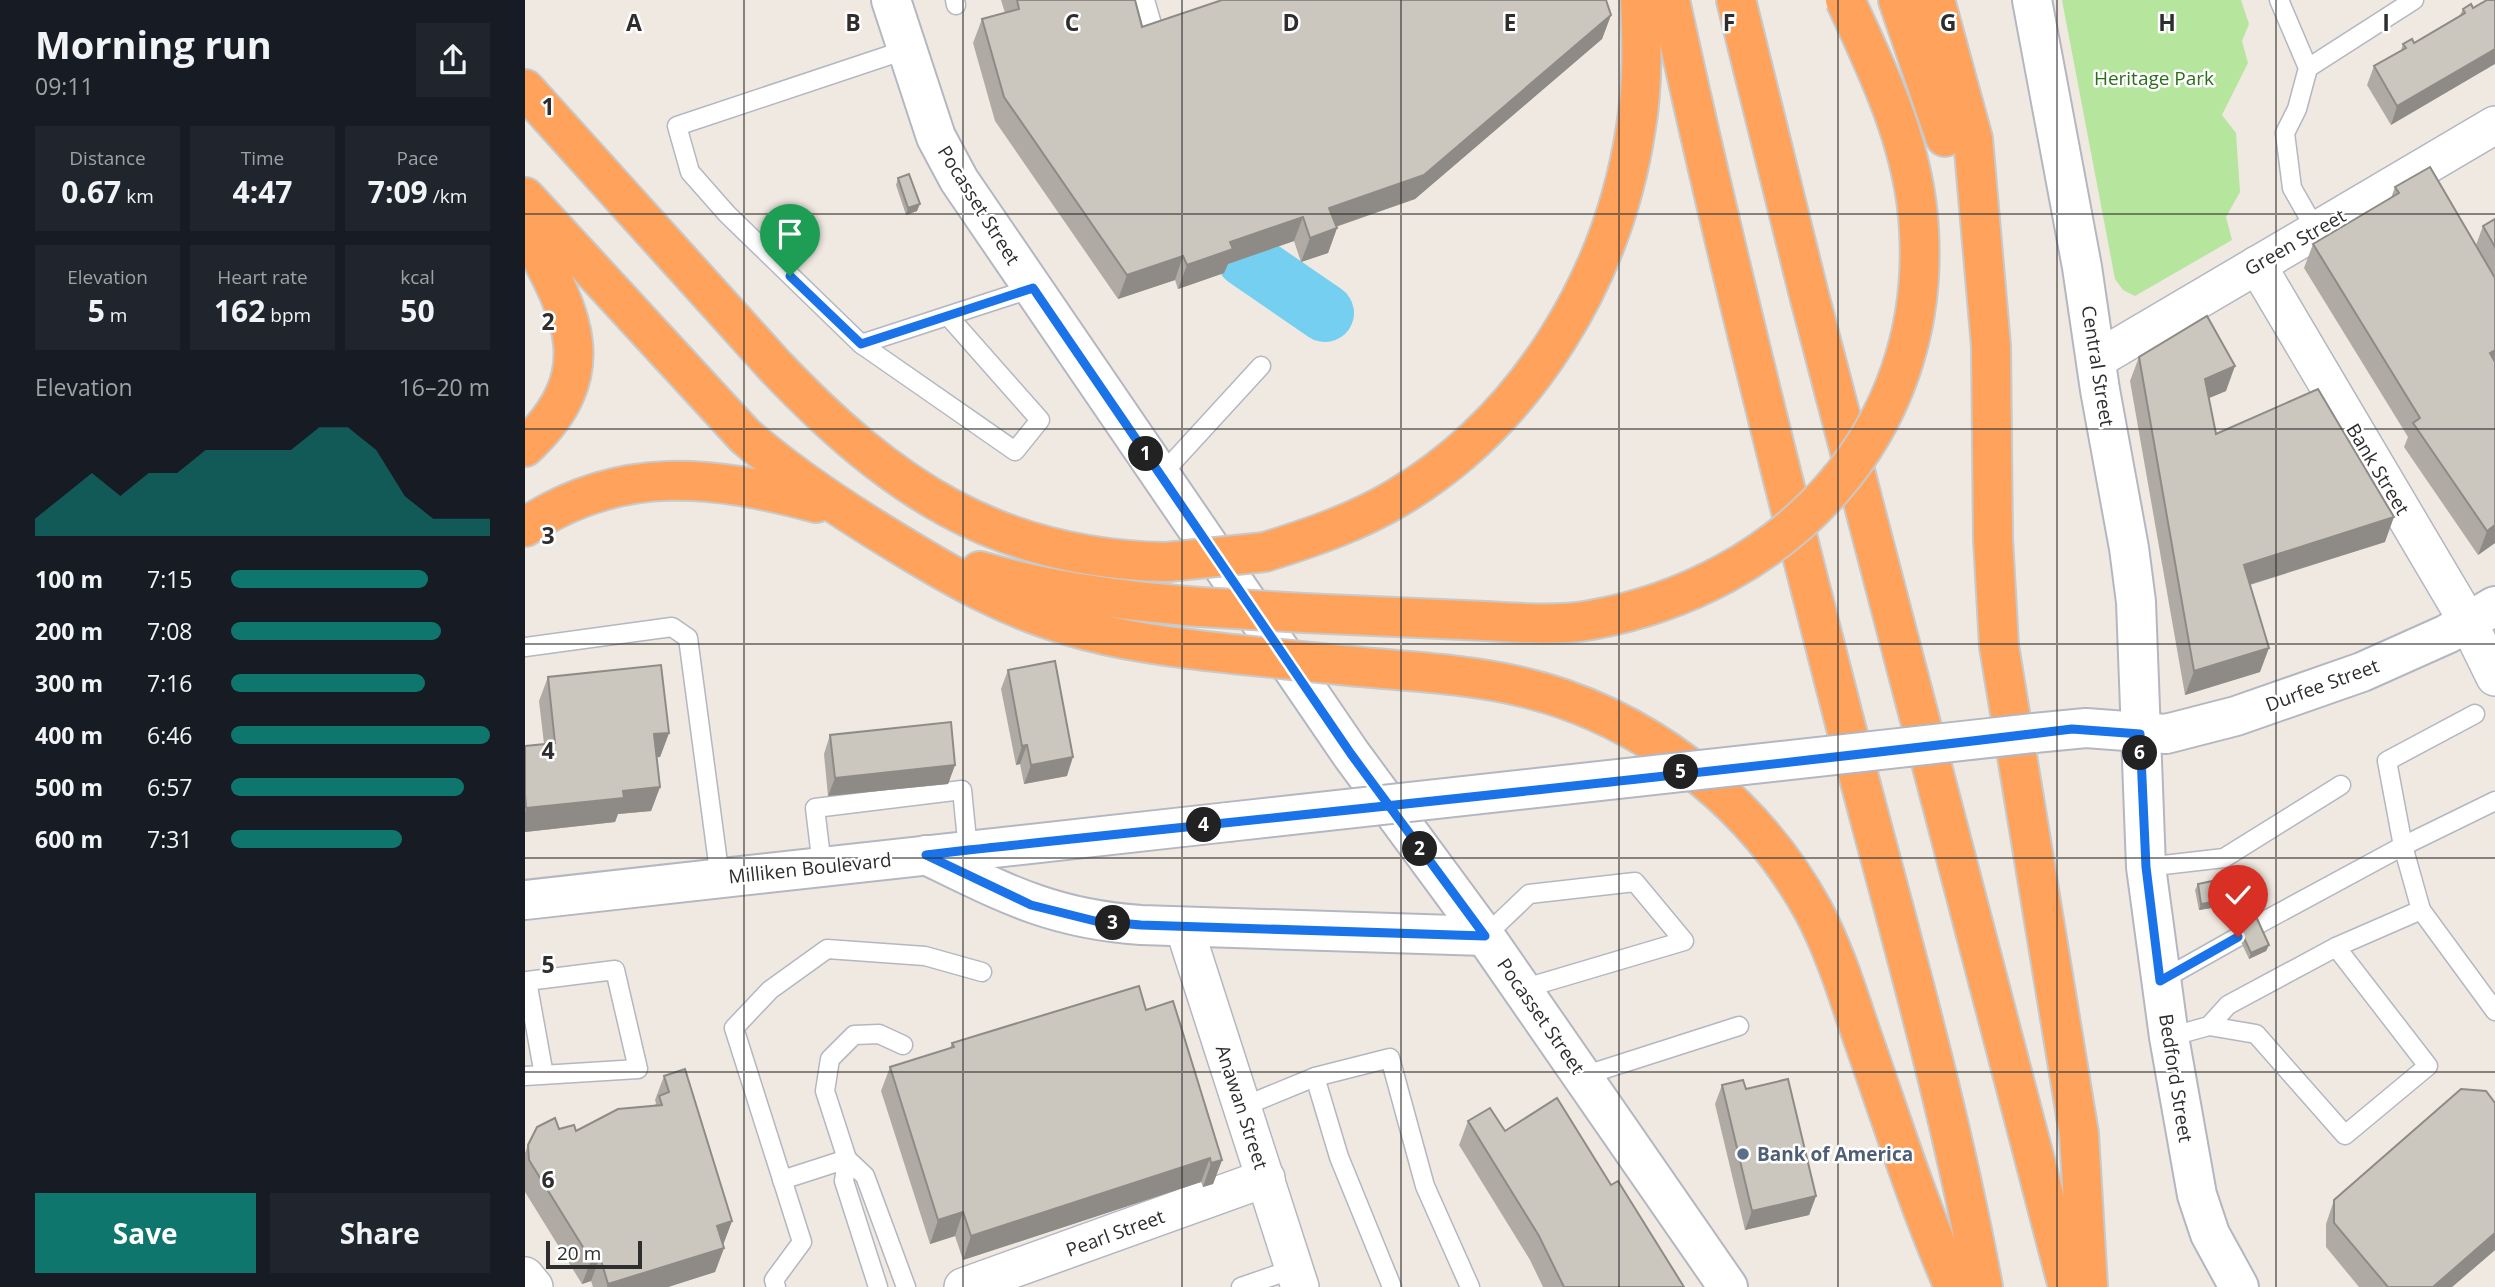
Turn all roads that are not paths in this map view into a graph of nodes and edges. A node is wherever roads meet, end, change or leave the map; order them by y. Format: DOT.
graph roads {
  1 [pos="891,0"];
  2 [pos="1145,0"];
  3 [pos="1640,0"];
  4 [pos="1670,0"];
  5 [pos="1736,0"];
  6 [pos="1845,0"];
  7 [pos="1899,0"];
  8 [pos="1935,0"];
  9 [pos="2032,0"];
  10 [pos="2279,0"];
  11 [pos="2414,0"];
  12 [pos="1158,45"];
  13 [pos="908,49"];
  14 [pos="2308,68"];
  15 [pos="525,89"];
  16 [pos="2495,125"];
  17 [pos="525,197"];
  18 [pos="525,227"];
  19 [pos="2316,230"];
  20 [pos="2257,265"];
  21 [pos="1033,288"];
  22 [pos="1985,298"];
  23 [pos="949,317"];
  24 [pos="861,344"];
  25 [pos="2096,360"];
  26 [pos="1261,366"];
  27 [pos="525,447"];
  28 [pos="1161,475"];
  29 [pos="842,510"];
  30 [pos="525,527"];
  31 [pos="901,545"];
  32 [pos="2482,614"];
  33 [pos="525,647"];
  34 [pos="2495,677"];
  35 [pos="2475,714"];
  36 [pos="2140,734"];
  37 [pos="2341,785"];
  38 [pos="2495,801"];
  39 [pos="2403,846"];
  40 [pos="968,850"];
  41 [pos="926,855"];
  42 [pos="822,866"];
  43 [pos="2146,867"];
  44 [pos="720,878"];
  45 [pos="525,900"];
  46 [pos="2421,910"];
  47 [pos="2255,926"];
  48 [pos="1184,927"];
  49 [pos="1485,936"];
  50 [pos="2238,937"];
  51 [pos="2336,947"];
  52 [pos="982,972"];
  53 [pos="2160,981"];
  54 [pos="1522,989"];
  55 [pos="2495,1011"];
  56 [pos="1739,1026"];
  57 [pos="2209,1026"];
  58 [pos="2169,1037"];
  59 [pos="903,1045"];
  60 [pos="544,1074"];
  61 [pos="525,1076"];
  62 [pos="1583,1076"];
  63 [pos="1315,1077"];
  64 [pos="1242,1107"];
  65 [pos="847,1159"];
  66 [pos="1266,1178"];
  67 [pos="782,1181"];
  68 [pos="1027,1277"];
  69 [pos="1296,1278"];
  70 [pos="776,1287"];
  71 [pos="878,1287"];
  72 [pos="906,1287"];
  73 [pos="963,1287"];
  74 [pos="1241,1287"];
  75 [pos="1392,1287"];
  76 [pos="1470,1287"];
  77 [pos="1728,1287"];
  78 [pos="1954,1287"];
  79 [pos="1983,1287"];
  80 [pos="2068,1287"];
  81 [pos="2088,1287"];
  82 [pos="2239,1287"];
  1 -- 13 [label="main road, Pocasset Street"];
  2 -- 12 [label="lane"];
  3 -- 15 [label="highway, bridge"];
  4 -- 79 [label="highway"];
  5 -- 80 [label="highway"];
  6 -- 31 [label="highway, bridge"];
  7 -- 22 [label="highway"];
  8 -- 22 [label="highway"];
  9 -- 25 [label="main road, Central Street"];
  10 -- 14 [label="lane"];
  11 -- 14 [label="lane"];
  13 -- 21 [label="main road, Pocasset Street"];
  13 -- 24 [label="lane"];
  14 -- 19 [label="lane"];
  16 -- 19 [label="street, Green Street"];
  17 -- 29 [label="highway"];
  18 -- 27 [label="highway"];
  19 -- 20 [label="street, Green Street"];
  20 -- 25 [label="street, Green Street"];
  20 -- 32 [label="street, Bank Street"];
  21 -- 23 [label="lane"];
  21 -- 28 [label="main road, Pocasset Street"];
  22 -- 81 [label="highway"];
  23 -- 24 [label="lane"];
  23 -- 24 [label="lane"];
  25 -- 36 [label="main road, Central Street"];
  26 -- 28 [label="lane"];
  28 -- 49 [label="main road, Pocasset Street"];
  29 -- 30 [label="highway"];
  29 -- 31 [label="highway"];
  31 -- 78 [label="highway, bridge"];
  32 -- 34 [label="street, Bank Street"];
  32 -- 36 [label="main road, Durfee Street"];
  33 -- 44 [label="lane"];
  35 -- 39 [label="lane"];
  36 -- 40 [label="main road, Milliken Boulevard, bridge"];
  36 -- 43 [label="main road, Bedford Street"];
  37 -- 43 [label="lane"];
  38 -- 39 [label="lane"];
  39 -- 46 [label="lane"];
  39 -- 47 [label="lane"];
  40 -- 41 [label="main road, Milliken Boulevard"];
  40 -- 42 [label="lane"];
  41 -- 42 [label="main road, Milliken Boulevard"];
  41 -- 48 [label="main road"];
  42 -- 44 [label="main road, Milliken Boulevard"];
  43 -- 53 [label="main road, Bedford Street"];
  44 -- 45 [label="main road, Milliken Boulevard"];
  46 -- 51 [label="lane"];
  46 -- 55 [label="lane"];
  48 -- 49 [label="main road"];
  48 -- 64 [label="street, Anawan Street"];
  49 -- 54 [label="main road, Pocasset Street"];
  49 -- 54 [label="lane"];
  50 -- 53 [label="lane"];
  51 -- 57 [label="lane"];
  51 -- 57 [label="lane"];
  52 -- 67 [label="lane"];
  53 -- 58 [label="main road, Bedford Street"];
  54 -- 62 [label="main road, Pocasset Street"];
  56 -- 62 [label="lane"];
  57 -- 58 [label="lane"];
  58 -- 82 [label="main road, Bedford Street"];
  59 -- 65 [label="lane"];
  60 -- 60 [label="lane"];
  60 -- 61 [label="lane"];
  62 -- 77 [label="main road, Pocasset Street"];
  63 -- 64 [label="lane"];
  63 -- 75 [label="lane"];
  63 -- 76 [label="lane"];
  64 -- 66 [label="street, Anawan Street"];
  65 -- 67 [label="lane"];
  65 -- 71 [label="lane"];
  65 -- 72 [label="lane"];
  66 -- 68 [label="street, Pearl Street"];
  66 -- 69 [label="street, Anawan Street"];
  67 -- 70 [label="lane"];
  68 -- 73 [label="street, Pearl Street"];
  69 -- 74 [label="lane"];
}
